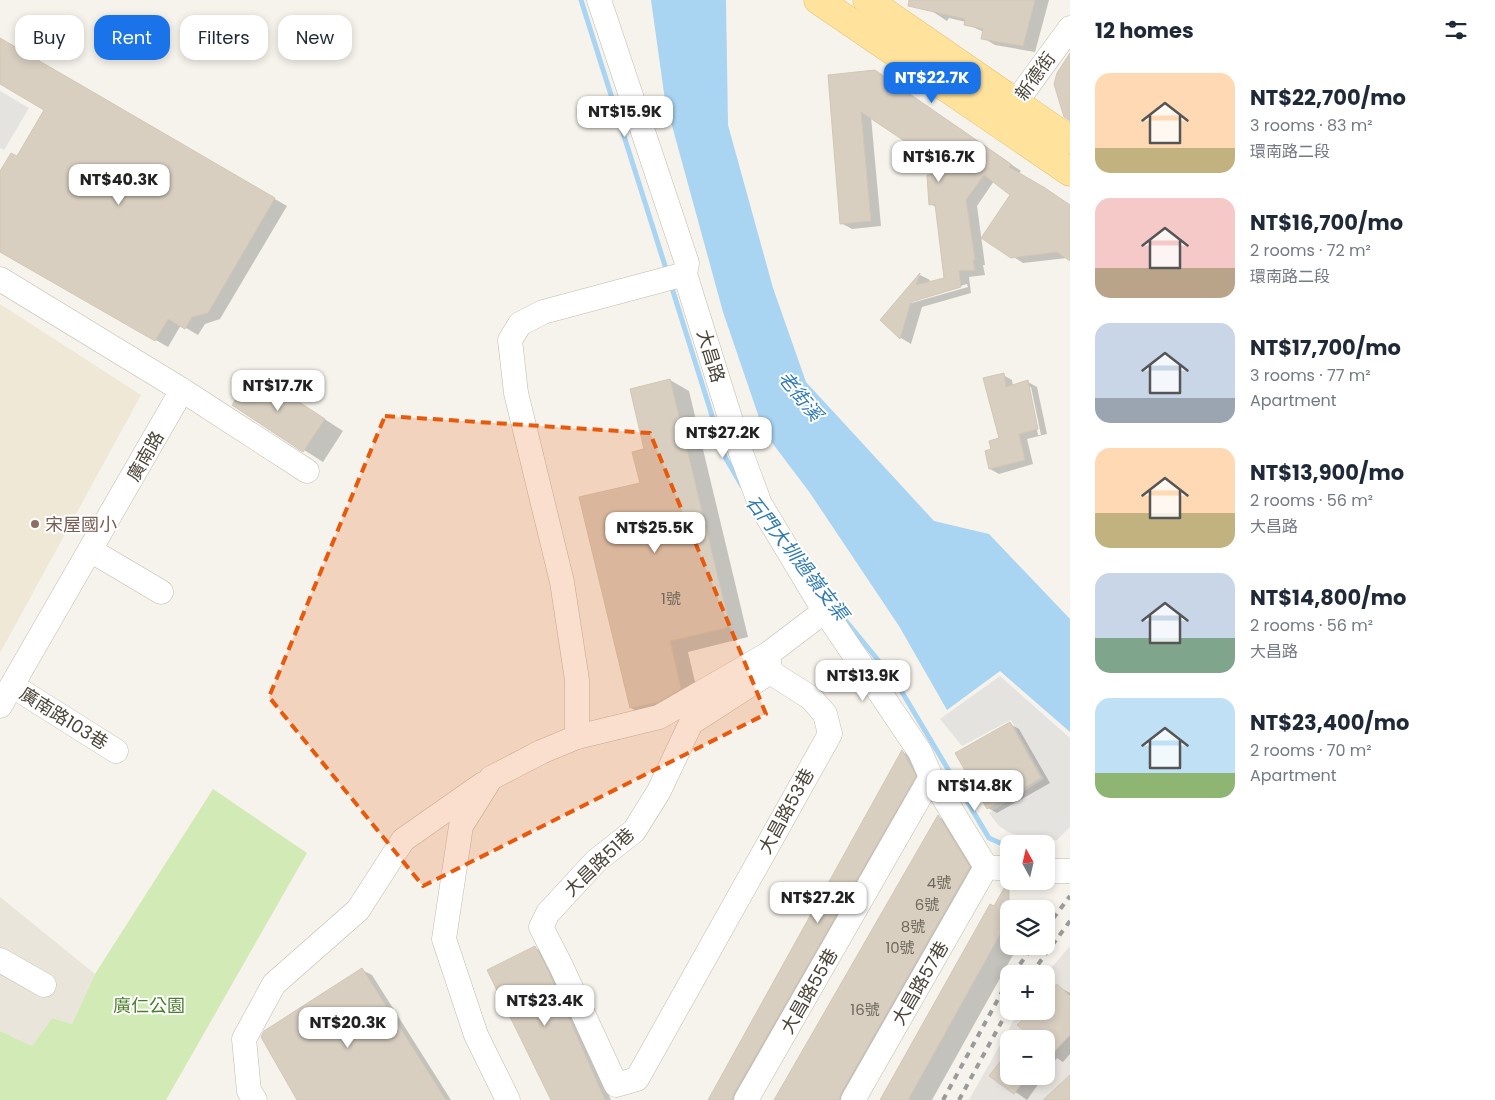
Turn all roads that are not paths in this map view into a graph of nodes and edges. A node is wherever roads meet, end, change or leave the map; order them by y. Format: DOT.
graph roads {
  1 [pos="599,0"];
  2 [pos="818,0"];
  3 [pos="867,0"];
  4 [pos="1070,28"];
  5 [pos="1016,102"];
  6 [pos="999,124"];
  7 [pos="1070,140"];
  8 [pos="1070,172"];
  9 [pos="686,269"];
  10 [pos="0,279"];
  11 [pos="182,390"];
  12 [pos="307,471"];
  13 [pos="90,550"];
  14 [pos="161,592"];
  15 [pos="826,610"];
  16 [pos="769,664"];
  17 [pos="13,686"];
  18 [pos="0,706"];
  19 [pos="577,737"];
  20 [pos="116,751"];
  21 [pos="931,777"];
  22 [pos="491,778"];
  23 [pos="998,868"];
  24 [pos="1055,871"];
  25 [pos="1070,871"];
  26 [pos="0,960"];
  27 [pos="44,985"];
  28 [pos="616,1085"];
  29 [pos="255,1100"];
  30 [pos="508,1100"];
  31 [pos="746,1100"];
  32 [pos="854,1100"];
  1 -- 9 [label="street"];
  2 -- 6 [label="main road"];
  3 -- 5 [label="main road"];
  4 -- 5 [label="street, 新德街"];
  5 -- 6 [label="street, 新德街"];
  5 -- 7 [label="main road"];
  6 -- 8 [label="main road"];
  9 -- 15 [label="street"];
  9 -- 19 [label="street"];
  10 -- 11 [label="street"];
  11 -- 12 [label="street"];
  11 -- 13 [label="street, 廣南路"];
  13 -- 14 [label="street"];
  13 -- 17 [label="street, 廣南路"];
  15 -- 16 [label="street, 大昌路51巷"];
  15 -- 21 [label="street"];
  16 -- 19 [label="street"];
  16 -- 28 [label="street, 大昌路53巷"];
  16 -- 28 [label="street, 大昌路51巷"];
  17 -- 18 [label="street, 廣南路"];
  17 -- 20 [label="street, 廣南路103巷"];
  19 -- 22 [label="street"];
  21 -- 23 [label="street"];
  21 -- 31 [label="street, 大昌路55巷"];
  22 -- 29 [label="street"];
  22 -- 30 [label="street"];
  23 -- 32 [label="street, 大昌路57巷"];
  24 -- 25 [label="street"];
  26 -- 27 [label="street"];
}
